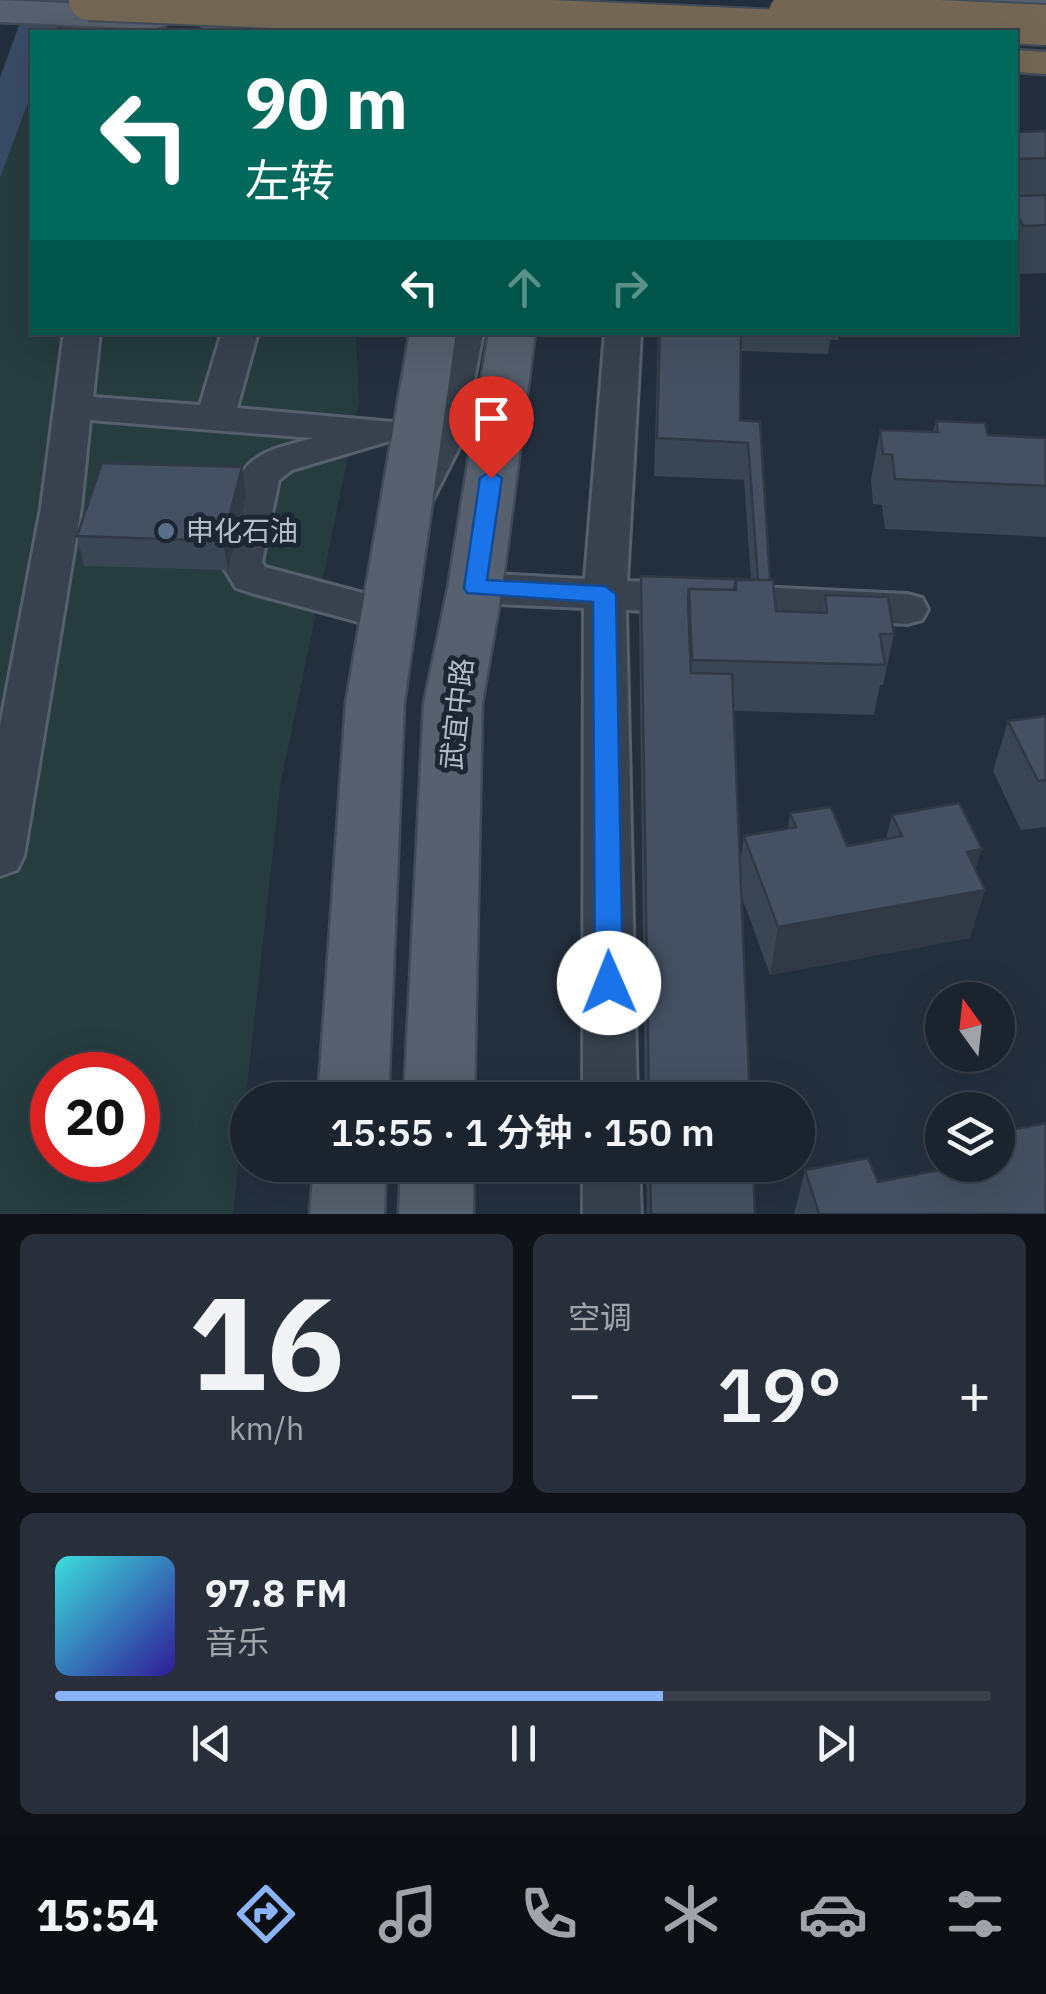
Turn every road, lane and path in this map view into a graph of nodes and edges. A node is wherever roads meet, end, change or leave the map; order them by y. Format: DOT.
graph roads {
  1 [pos="553,0"];
  2 [pos="683,0"];
  3 [pos="863,0"];
  4 [pos="86,7"];
  5 [pos="2,11"];
  6 [pos="1044,17"];
  7 [pos="480,19"];
  8 [pos="217,22"];
  9 [pos="251,30"];
  10 [pos="543,30"];
  11 [pos="555,30"];
  12 [pos="678,30"];
  13 [pos="768,30"];
  14 [pos="1018,38"];
  15 [pos="1018,52"];
  16 [pos="1046,54"];
  17 [pos="1018,61"];
  18 [pos="1046,63"];
  19 [pos="1018,70"];
  20 [pos="1046,72"];
  21 [pos="82,335"];
  22 [pos="239,335"];
  23 [pos="432,335"];
  24 [pos="464,335"];
  25 [pos="512,335"];
  26 [pos="623,335"];
  27 [pos="72,406"];
  28 [pos="215,418"];
  29 [pos="399,432"];
  30 [pos="404,520"];
  31 [pos="475,588"];
  32 [pos="605,594"];
  33 [pos="907,609"];
  34 [pos="389,615"];
  35 [pos="0,856"];
  36 [pos="355,1082"];
  37 [pos="440,1082"];
  38 [pos="610,1082"];
  39 [pos="349,1182"];
  40 [pos="437,1182"];
  41 [pos="611,1182"];
  42 [pos="347,1214"];
  43 [pos="436,1214"];
  44 [pos="612,1214"];
  1 -- 11 [label="main road"];
  2 -- 12 [label="main road"];
  3 -- 6 [label="main road"];
  4 -- 5 [label="main road"];
  4 -- 8 [label="main road"];
  4 -- 13 [label="highway, bridge"];
  6 -- 7 [label="highway, bridge"];
  6 -- 14 [label="highway"];
  7 -- 8 [label="main road"];
  7 -- 10 [label="main road"];
  8 -- 9 [label="main road"];
  15 -- 16 [label="main road"];
  17 -- 18 [label="highway"];
  19 -- 20 [label="main road"];
  21 -- 27 [label="lane"];
  22 -- 28 [label="lane"];
  23 -- 29 [label="main road"];
  24 -- 30 [label="lane"];
  25 -- 31 [label="main road, 武宜中路"];
  26 -- 32 [label="lane"];
  27 -- 28 [label="lane"];
  27 -- 35 [label="lane"];
  28 -- 29 [label="lane"];
  29 -- 30 [label="main road"];
  29 -- 34 [label="lane"];
  30 -- 34 [label="main road"];
  31 -- 32 [label="lane"];
  31 -- 37 [label="main road, 武宜中路"];
  32 -- 33 [label="lane"];
  32 -- 38 [label="lane"];
  34 -- 36 [label="main road"];
  39 -- 42 [label="main road"];
  40 -- 43 [label="main road"];
  41 -- 44 [label="lane"];
}
